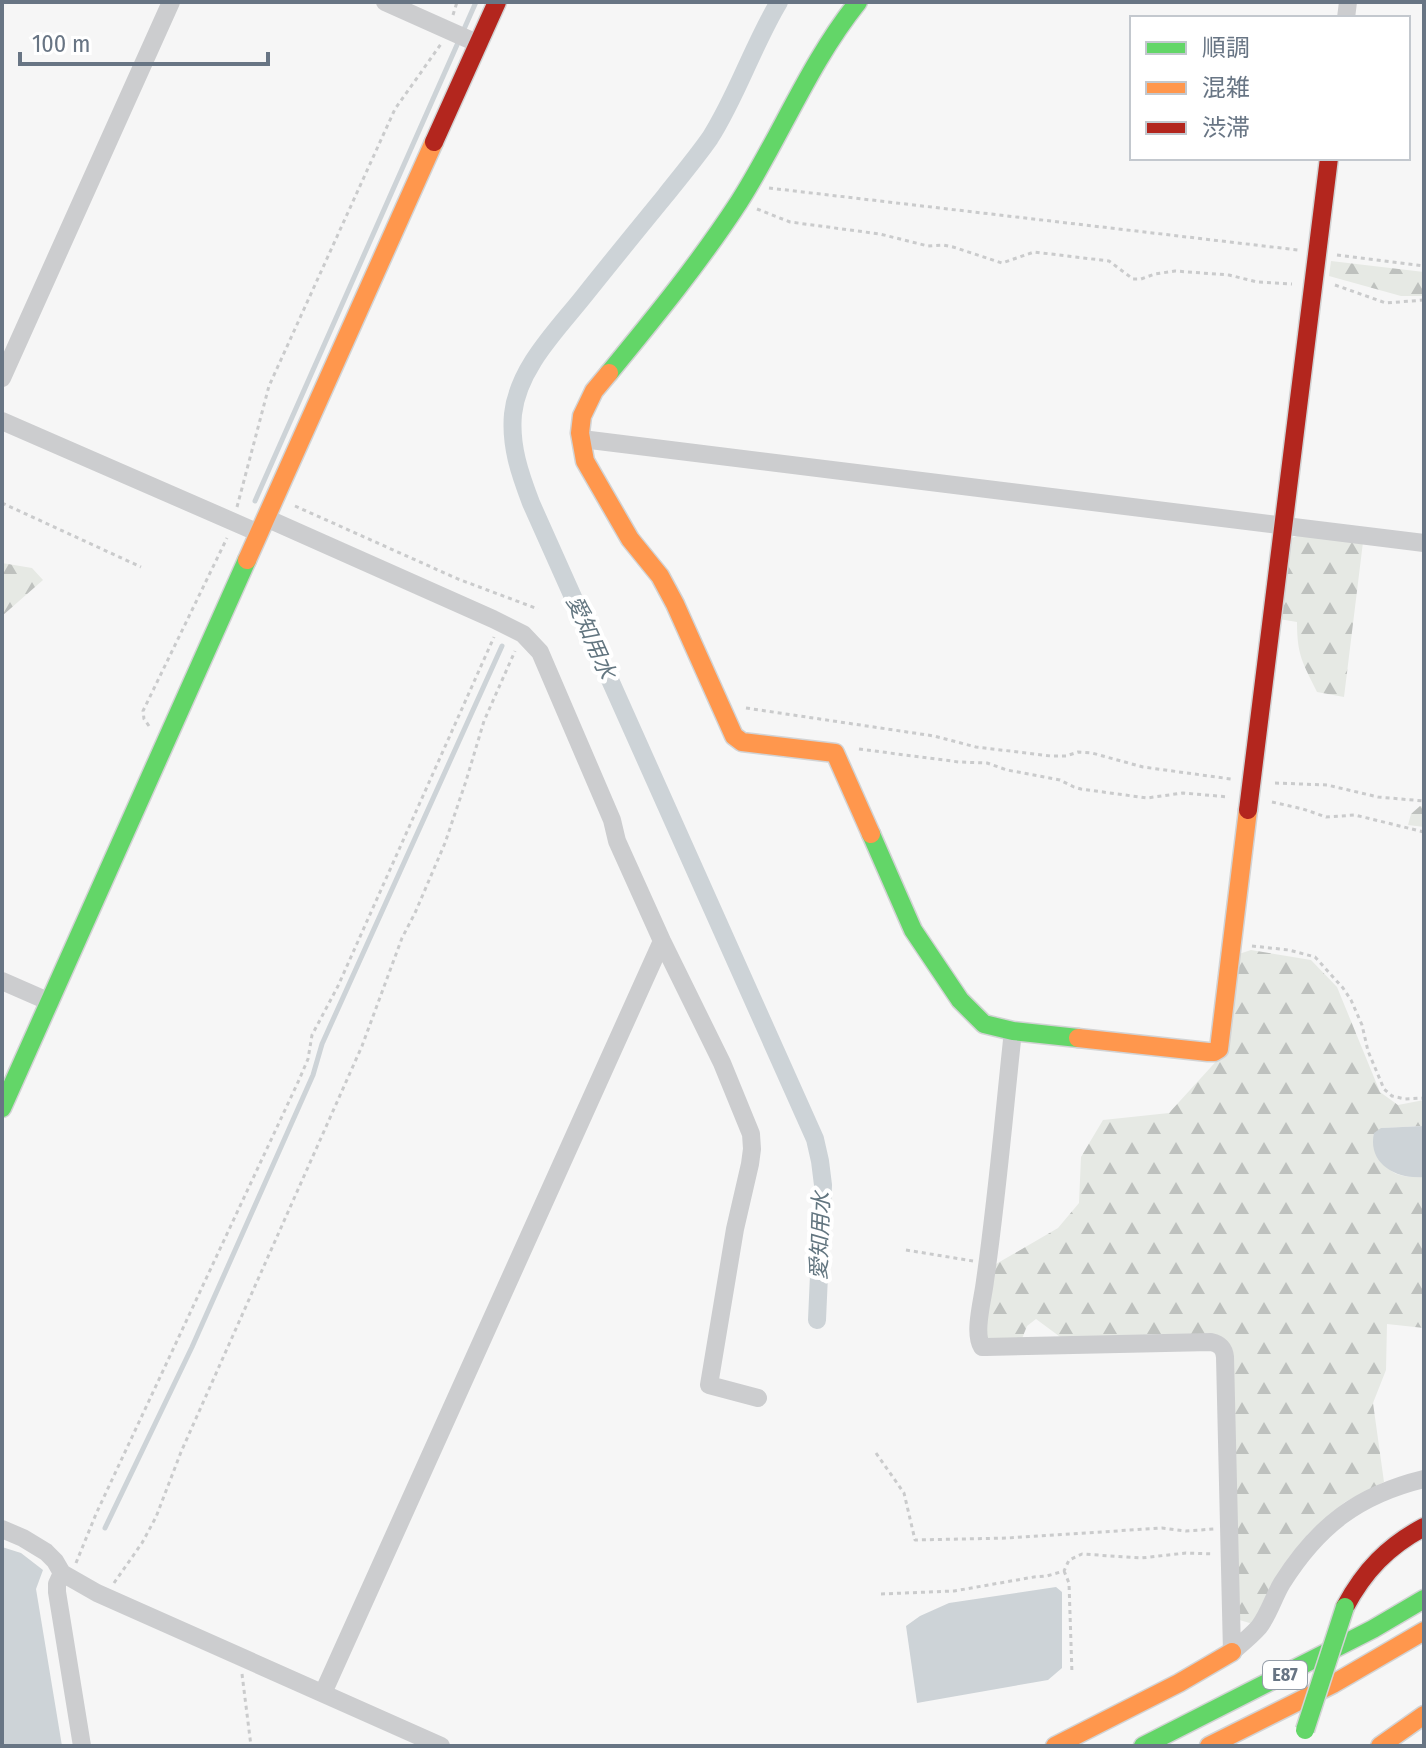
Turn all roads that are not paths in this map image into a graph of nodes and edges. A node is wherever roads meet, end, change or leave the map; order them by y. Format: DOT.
graph roads {
  1 [pos="171,2"];
  2 [pos="385,2"];
  3 [pos="497,2"];
  4 [pos="858,2"];
  5 [pos="479,44"];
  6 [pos="1329,160"];
  7 [pos="2,378"];
  8 [pos="2,421"];
  9 [pos="582,439"];
  10 [pos="1283,525"];
  11 [pos="263,526"];
  12 [pos="1424,543"];
  13 [pos="662,941"];
  14 [pos="2,981"];
  15 [pos="50,1002"];
  16 [pos="1013,1031"];
  17 [pos="2,1108"];
  18 [pos="758,1398"];
  19 [pos="1424,1479"];
  20 [pos="1424,1527"];
  21 [pos="2,1529"];
  22 [pos="66,1575"];
  23 [pos="1424,1599"];
  24 [pos="1424,1631"];
  25 [pos="1232,1652"];
  26 [pos="323,1693"];
  27 [pos="1424,1715"];
  28 [pos="1303,1741"];
  29 [pos="82,1746"];
  30 [pos="441,1746"];
  31 [pos="1055,1746"];
  32 [pos="1143,1746"];
  33 [pos="1209,1746"];
  34 [pos="1380,1746"];
  1 -- 7 [label="street"];
  2 -- 5 [label="street"];
  3 -- 5 [label="main road"];
  4 -- 9 [label="main road"];
  5 -- 11 [label="main road"];
  6 -- 10 [label="main road"];
  8 -- 11 [label="street"];
  9 -- 10 [label="street"];
  9 -- 16 [label="main road"];
  10 -- 12 [label="street"];
  10 -- 16 [label="main road"];
  11 -- 13 [label="street"];
  11 -- 15 [label="main road"];
  13 -- 18 [label="street"];
  13 -- 26 [label="street"];
  14 -- 15 [label="street"];
  15 -- 17 [label="main road"];
  16 -- 25 [label="street"];
  19 -- 25 [label="street"];
  20 -- 28 [label="main road, bridge"];
  21 -- 22 [label="street"];
  22 -- 26 [label="street"];
  22 -- 29 [label="street"];
  23 -- 32 [label="main road, E87"];
  24 -- 33 [label="main road, E87"];
  25 -- 31 [label="main road"];
  26 -- 30 [label="street"];
  27 -- 34 [label="main road"];
}
